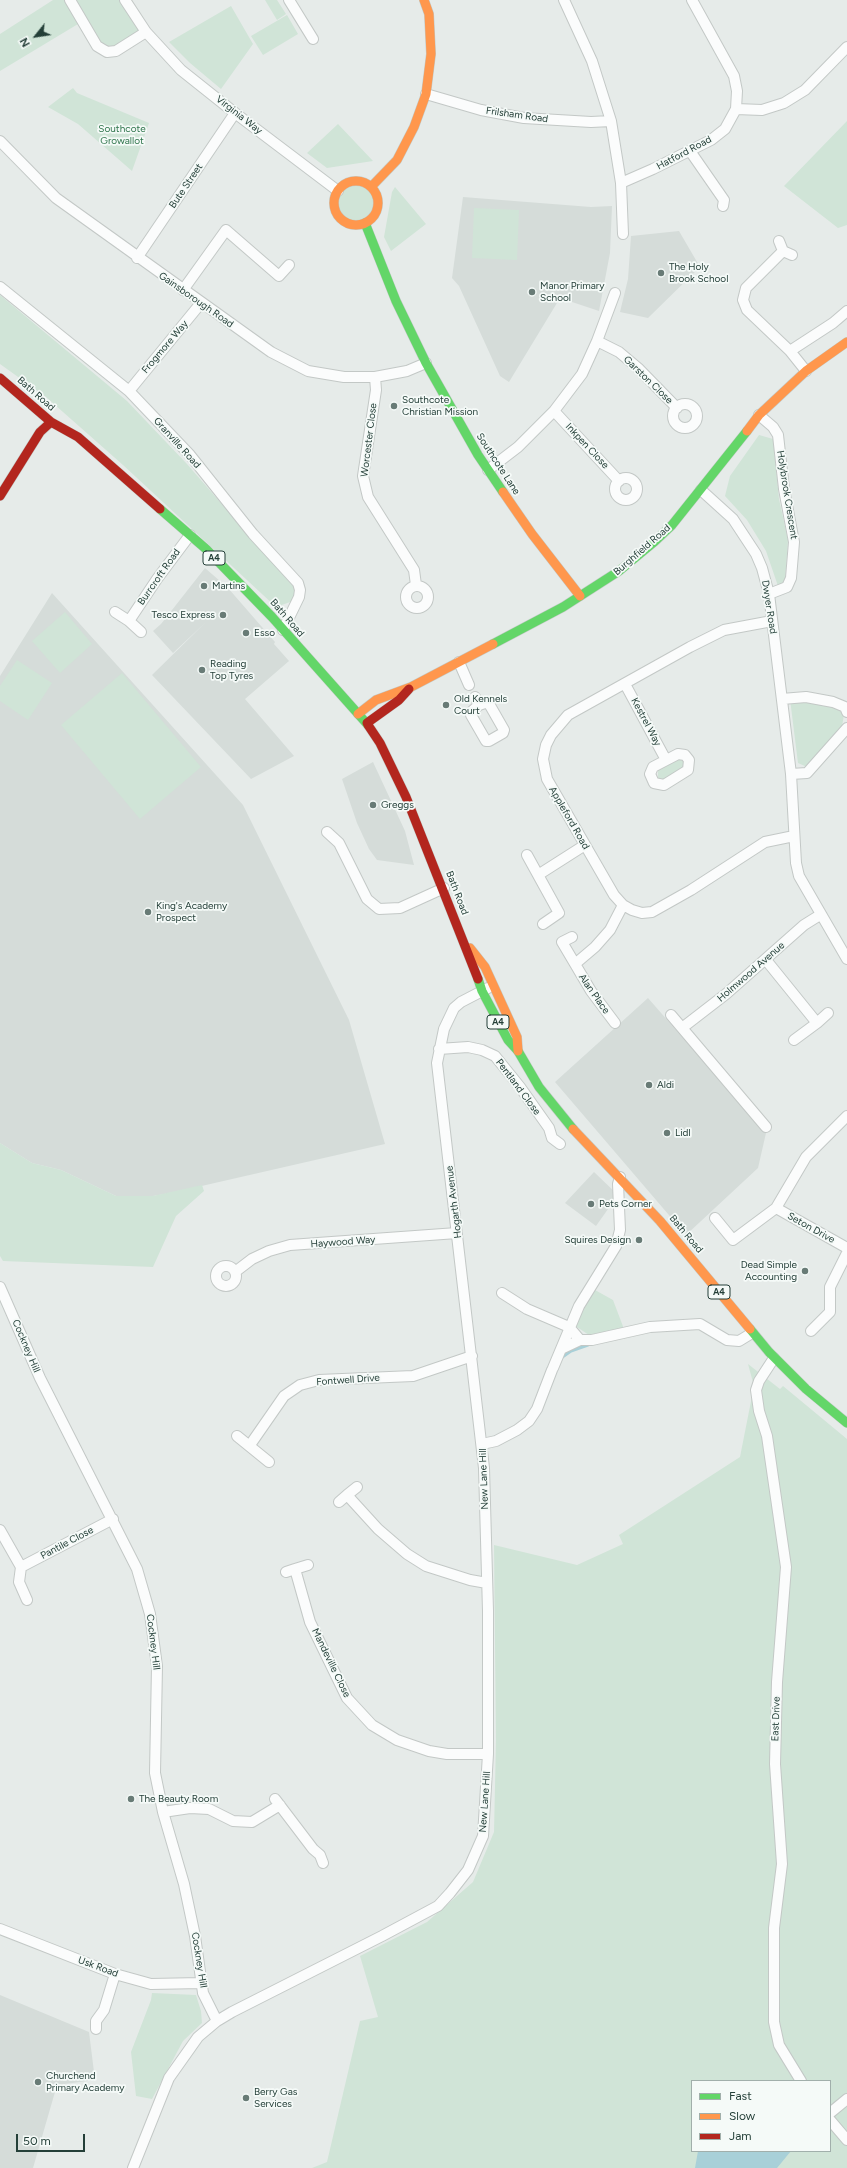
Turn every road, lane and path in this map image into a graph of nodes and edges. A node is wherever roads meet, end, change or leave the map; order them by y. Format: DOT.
graph roads {
  1 [pos="70,0"];
  2 [pos="125,0"];
  3 [pos="289,0"];
  4 [pos="424,0"];
  5 [pos="564,0"];
  6 [pos="692,0"];
  7 [pos="146,32"];
  8 [pos="313,39"];
  9 [pos="847,47"];
  10 [pos="426,94"];
  11 [pos="736,109"];
  12 [pos="235,113"];
  13 [pos="611,120"];
  14 [pos="0,141"];
  15 [pos="690,151"];
  16 [pos="621,183"];
  17 [pos="371,187"];
  18 [pos="338,190"];
  19 [pos="723,206"];
  20 [pos="365,223"];
  21 [pos="623,234"];
  22 [pos="792,255"];
  23 [pos="137,258"];
  24 [pos="288,265"];
  25 [pos="0,287"];
  26 [pos="183,290"];
  27 [pos="615,293"];
  28 [pos="201,303"];
  29 [pos="847,311"];
  30 [pos="597,341"];
  31 [pos="847,342"];
  32 [pos="790,350"];
  33 [pos="426,362"];
  34 [pos="806,371"];
  35 [pos="375,377"];
  36 [pos="0,378"];
  37 [pos="129,391"];
  38 [pos="677,408"];
  39 [pos="554,412"];
  40 [pos="759,415"];
  41 [pos="51,422"];
  42 [pos="488,470"];
  43 [pos="619,481"];
  44 [pos="701,490"];
  45 [pos="0,496"];
  46 [pos="190,535"];
  47 [pos="416,585"];
  48 [pos="770,594"];
  49 [pos="580,596"];
  50 [pos="115,612"];
  51 [pos="129,621"];
  52 [pos="772,621"];
  53 [pos="283,630"];
  54 [pos="141,632"];
  55 [pos="459,662"];
  56 [pos="625,684"];
  57 [pos="469,685"];
  58 [pos="411,687"];
  59 [pos="782,699"];
  60 [pos="847,712"];
  61 [pos="358,714"];
  62 [pos="367,723"];
  63 [pos="847,728"];
  64 [pos="666,760"];
  65 [pos="791,774"];
  66 [pos="327,832"];
  67 [pos="794,836"];
  68 [pos="585,845"];
  69 [pos="527,855"];
  70 [pos="538,875"];
  71 [pos="444,888"];
  72 [pos="623,905"];
  73 [pos="820,915"];
  74 [pos="543,924"];
  75 [pos="572,936"];
  76 [pos="465,943"];
  77 [pos="847,959"];
  78 [pos="766,960"];
  79 [pos="574,964"];
  80 [pos="493,986"];
  81 [pos="482,991"];
  82 [pos="828,1013"];
  83 [pos="671,1015"];
  84 [pos="615,1023"];
  85 [pos="816,1023"];
  86 [pos="682,1028"];
  87 [pos="794,1040"];
  88 [pos="439,1049"];
  89 [pos="518,1051"];
  90 [pos="847,1116"];
  91 [pos="766,1127"];
  92 [pos="560,1144"];
  93 [pos="620,1177"];
  94 [pos="776,1208"];
  95 [pos="715,1218"];
  96 [pos="457,1233"];
  97 [pos="847,1248"];
  98 [pos="847,1253"];
  99 [pos="235,1272"];
  100 [pos="0,1287"];
  101 [pos="502,1292"];
  102 [pos="569,1327"];
  103 [pos="811,1331"];
  104 [pos="752,1333"];
  105 [pos="580,1340"];
  106 [pos="562,1349"];
  107 [pos="472,1356"];
  108 [pos="774,1358"];
  109 [pos="847,1423"];
  110 [pos="237,1436"];
  111 [pos="482,1444"];
  112 [pos="250,1445"];
  113 [pos="269,1462"];
  114 [pos="357,1487"];
  115 [pos="113,1519"];
  116 [pos="0,1530"];
  117 [pos="308,1565"];
  118 [pos="21,1567"];
  119 [pos="488,1583"];
  120 [pos="26,1600"];
  121 [pos="488,1754"];
  122 [pos="163,1812"];
  123 [pos="323,1863"];
  124 [pos="0,1929"];
  125 [pos="115,1974"];
  126 [pos="201,1983"];
  127 [pos="217,2021"];
  128 [pos="96,2029"];
  129 [pos="800,2080"];
  130 [pos="847,2099"];
  131 [pos="831,2112"];
  132 [pos="831,2121"];
  133 [pos="847,2140"];
  134 [pos="133,2168"];
  1 -- 7 [label="street"];
  2 -- 7 [label="street, Virginia Way"];
  3 -- 8 [label="street"];
  4 -- 10 [label="street"];
  5 -- 13 [label="street"];
  6 -- 11 [label="street, Hatford Road"];
  7 -- 12 [label="street, Virginia Way"];
  9 -- 11 [label="street"];
  10 -- 13 [label="street, Frilsham Road"];
  10 -- 17 [label="street"];
  11 -- 15 [label="street, Hatford Road"];
  12 -- 18 [label="street, Virginia Way"];
  12 -- 23 [label="street, Bute Street"];
  13 -- 16 [label="street"];
  14 -- 23 [label="street, Gainsborough Road"];
  15 -- 16 [label="street, Hatford Road"];
  15 -- 19 [label="street"];
  16 -- 21 [label="street"];
  17 -- 18 [label="street"];
  17 -- 20 [label="street"];
  18 -- 20 [label="street"];
  20 -- 33 [label="street, Southcote Lane"];
  22 -- 32 [label="street"];
  23 -- 26 [label="street, Gainsborough Road"];
  24 -- 26 [label="street"];
  25 -- 37 [label="street, Granville Road"];
  26 -- 28 [label="street, Gainsborough Road"];
  27 -- 30 [label="street"];
  28 -- 35 [label="street, Gainsborough Road"];
  28 -- 37 [label="street, Frogmore Way"];
  29 -- 32 [label="street"];
  30 -- 38 [label="street, Garston Close"];
  30 -- 39 [label="street"];
  31 -- 34 [label="street, Burghfield Road"];
  32 -- 34 [label="street"];
  33 -- 35 [label="street, Gainsborough Road"];
  33 -- 42 [label="street, Southcote Lane"];
  34 -- 40 [label="street, Burghfield Road"];
  35 -- 47 [label="street, Worcester Close"];
  36 -- 41 [label="street, Bath Road / A4"];
  37 -- 53 [label="street, Granville Road"];
  39 -- 42 [label="street"];
  39 -- 43 [label="street, Inkpen Close"];
  40 -- 44 [label="street, Burghfield Road"];
  40 -- 48 [label="street, Holybrook Crescent"];
  41 -- 45 [label="street"];
  41 -- 46 [label="street, Bath Road / A4"];
  42 -- 49 [label="street, Southcote Lane"];
  44 -- 48 [label="street, Dwyer Road"];
  44 -- 49 [label="street, Burghfield Road"];
  46 -- 51 [label="street, Burrcroft Road"];
  46 -- 53 [label="street, Bath Road / A4"];
  48 -- 52 [label="street, Dwyer Road"];
  49 -- 55 [label="street, Burghfield Road"];
  50 -- 51 [label="street"];
  51 -- 54 [label="street"];
  52 -- 56 [label="street, Appleford Road"];
  52 -- 59 [label="street, Dwyer Road"];
  53 -- 61 [label="street, Bath Road / A4"];
  55 -- 57 [label="street"];
  55 -- 58 [label="street, Burghfield Road"];
  56 -- 64 [label="street, Kestrel Way"];
  56 -- 68 [label="street, Appleford Road"];
  58 -- 61 [label="street, Burghfield Road"];
  58 -- 62 [label="street, Burghfield Road"];
  59 -- 60 [label="street"];
  59 -- 65 [label="street, Dwyer Road"];
  61 -- 62 [label="street, Bath Road / A4"];
  62 -- 71 [label="street, Bath Road / A4"];
  63 -- 65 [label="street"];
  65 -- 67 [label="street, Dwyer Road"];
  66 -- 71 [label="street"];
  67 -- 72 [label="street"];
  67 -- 73 [label="street, Dwyer Road"];
  68 -- 70 [label="street"];
  68 -- 72 [label="street, Appleford Road"];
  69 -- 70 [label="street"];
  70 -- 74 [label="street"];
  71 -- 76 [label="street, Bath Road / A4"];
  72 -- 79 [label="street, Alan Place"];
  73 -- 77 [label="street, Dwyer Road"];
  73 -- 78 [label="street, Holmwood Avenue"];
  75 -- 79 [label="street, Alan Place"];
  76 -- 80 [label="street, Bath Road / A4"];
  76 -- 81 [label="street, Bath Road / A4"];
  78 -- 85 [label="street"];
  78 -- 86 [label="street, Holmwood Avenue"];
  79 -- 84 [label="street, Alan Place"];
  80 -- 81 [label="street, Hogarth Avenue"];
  80 -- 89 [label="street, Bath Road / A4"];
  81 -- 88 [label="street, Hogarth Avenue"];
  81 -- 89 [label="street, Bath Road / A4"];
  82 -- 85 [label="street"];
  83 -- 86 [label="street"];
  85 -- 87 [label="street"];
  86 -- 91 [label="street"];
  88 -- 92 [label="street, Pentland Close"];
  88 -- 96 [label="street, Hogarth Avenue"];
  89 -- 93 [label="street, Bath Road / A4"];
  90 -- 94 [label="street"];
  93 -- 102 [label="street, New Lane Hill"];
  93 -- 104 [label="street, Bath Road / A4"];
  94 -- 95 [label="street"];
  94 -- 97 [label="street, Seton Drive"];
  96 -- 99 [label="street, Haywood Way"];
  96 -- 107 [label="street, Hogarth Avenue"];
  98 -- 103 [label="street"];
  100 -- 115 [label="street, Cockney Hill"];
  101 -- 102 [label="street"];
  102 -- 105 [label="street"];
  102 -- 106 [label="street, New Lane Hill"];
  104 -- 105 [label="street"];
  104 -- 108 [label="street, Bath Road / A4"];
  105 -- 106 [label="street"];
  106 -- 111 [label="street, New Lane Hill"];
  107 -- 111 [label="street, Hogarth Avenue"];
  107 -- 112 [label="street, Fontwell Drive"];
  108 -- 109 [label="street, Bath Road / A4"];
  108 -- 129 [label="street, East Drive"];
  110 -- 112 [label="street"];
  111 -- 119 [label="street, New Lane Hill"];
  112 -- 113 [label="street"];
  114 -- 119 [label="street"];
  115 -- 118 [label="street, Pantile Close"];
  115 -- 122 [label="street, Cockney Hill"];
  116 -- 118 [label="street"];
  117 -- 121 [label="street, Mandeville Close"];
  118 -- 120 [label="street"];
  119 -- 121 [label="street, New Lane Hill"];
  121 -- 127 [label="street, New Lane Hill"];
  122 -- 123 [label="street"];
  122 -- 126 [label="street, Cockney Hill"];
  124 -- 125 [label="street, Usk Road"];
  125 -- 126 [label="street, Usk Road"];
  125 -- 128 [label="street"];
  126 -- 127 [label="street, Cockney Hill"];
  127 -- 134 [label="street, New Lane Hill"];
  130 -- 131 [label="street"];
  132 -- 133 [label="street"];
}
